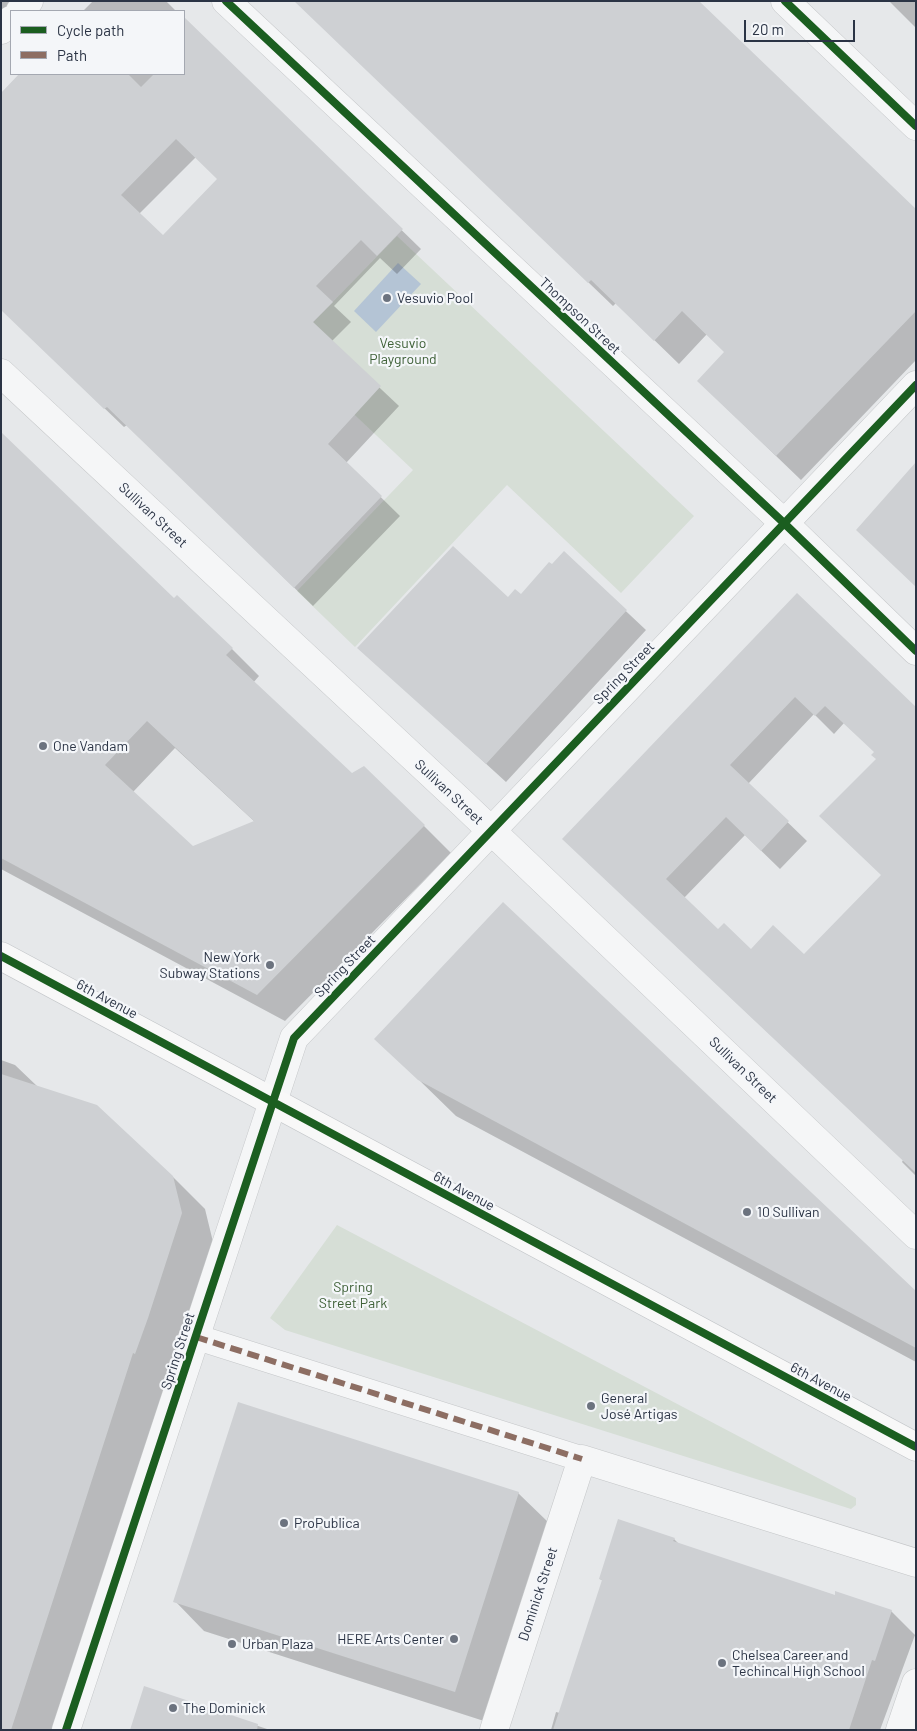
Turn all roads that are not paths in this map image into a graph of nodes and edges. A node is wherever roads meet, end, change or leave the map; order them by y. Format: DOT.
graph roads {
  1 [pos="226,1"];
  2 [pos="785,1"];
  3 [pos="10,21"];
  4 [pos="1,30"];
  5 [pos="916,126"];
  6 [pos="1,373"];
  7 [pos="916,385"];
  8 [pos="785,524"];
  9 [pos="916,651"];
  10 [pos="491,830"];
  11 [pos="1,956"];
  12 [pos="273,1102"];
  13 [pos="916,1234"];
  14 [pos="196,1337"];
  15 [pos="916,1447"];
  16 [pos="582,1459"];
  17 [pos="916,1563"];
  18 [pos="916,1683"];
  19 [pos="66,1730"];
  20 [pos="494,1730"];
  21 [pos="900,1730"];
  1 -- 8 [label="street, Thompson Street"];
  2 -- 5 [label="street"];
  3 -- 4 [label="street"];
  6 -- 10 [label="street, Sullivan Street"];
  7 -- 8 [label="street, Spring Street"];
  8 -- 9 [label="street, Thompson Street"];
  8 -- 10 [label="street, Spring Street"];
  10 -- 12 [label="street, Spring Street"];
  10 -- 13 [label="street, Sullivan Street"];
  11 -- 12 [label="main road, 6th Avenue"];
  12 -- 14 [label="street, Spring Street"];
  12 -- 15 [label="main road, 6th Avenue"];
  14 -- 16 [label="street"];
  14 -- 19 [label="street, Spring Street"];
  16 -- 17 [label="street"];
  16 -- 20 [label="street, Dominick Street"];
  18 -- 21 [label="street"];
}
